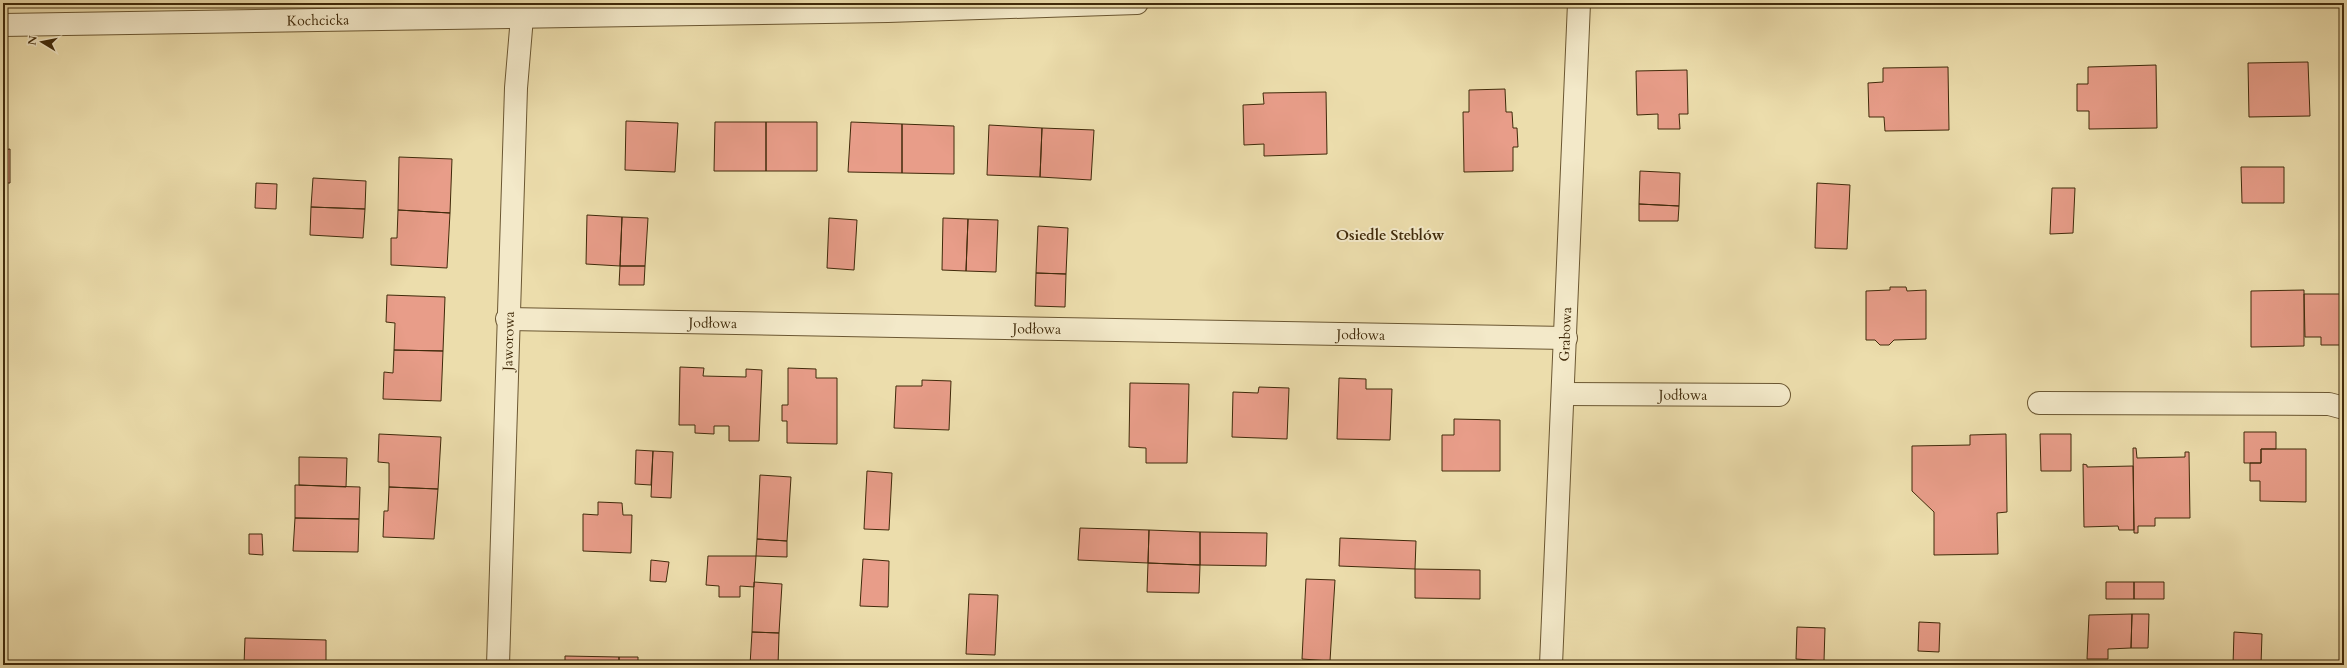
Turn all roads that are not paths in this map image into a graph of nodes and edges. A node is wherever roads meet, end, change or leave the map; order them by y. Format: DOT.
graph roads {
  1 [pos="1101,3"];
  2 [pos="1137,3"];
  3 [pos="1579,3"];
  4 [pos="523,10"];
  5 [pos="3,25"];
  6 [pos="508,319"];
  7 [pos="1566,338"];
  8 [pos="1563,394"];
  9 [pos="1779,395"];
  10 [pos="2039,403"];
  11 [pos="2344,408"];
  12 [pos="498,665"];
  13 [pos="1551,665"];
  1 -- 2 [label="street, Kochcicka"];
  1 -- 4 [label="street, Kochcicka"];
  3 -- 7 [label="street, Grabowa"];
  4 -- 5 [label="street, Kochcicka"];
  4 -- 6 [label="street, Jaworowa"];
  6 -- 7 [label="street, Jodłowa"];
  6 -- 12 [label="street, Jaworowa"];
  7 -- 8 [label="street, Grabowa"];
  8 -- 9 [label="street, Jodłowa"];
  8 -- 13 [label="street, Grabowa"];
  10 -- 11 [label="street"];
}
